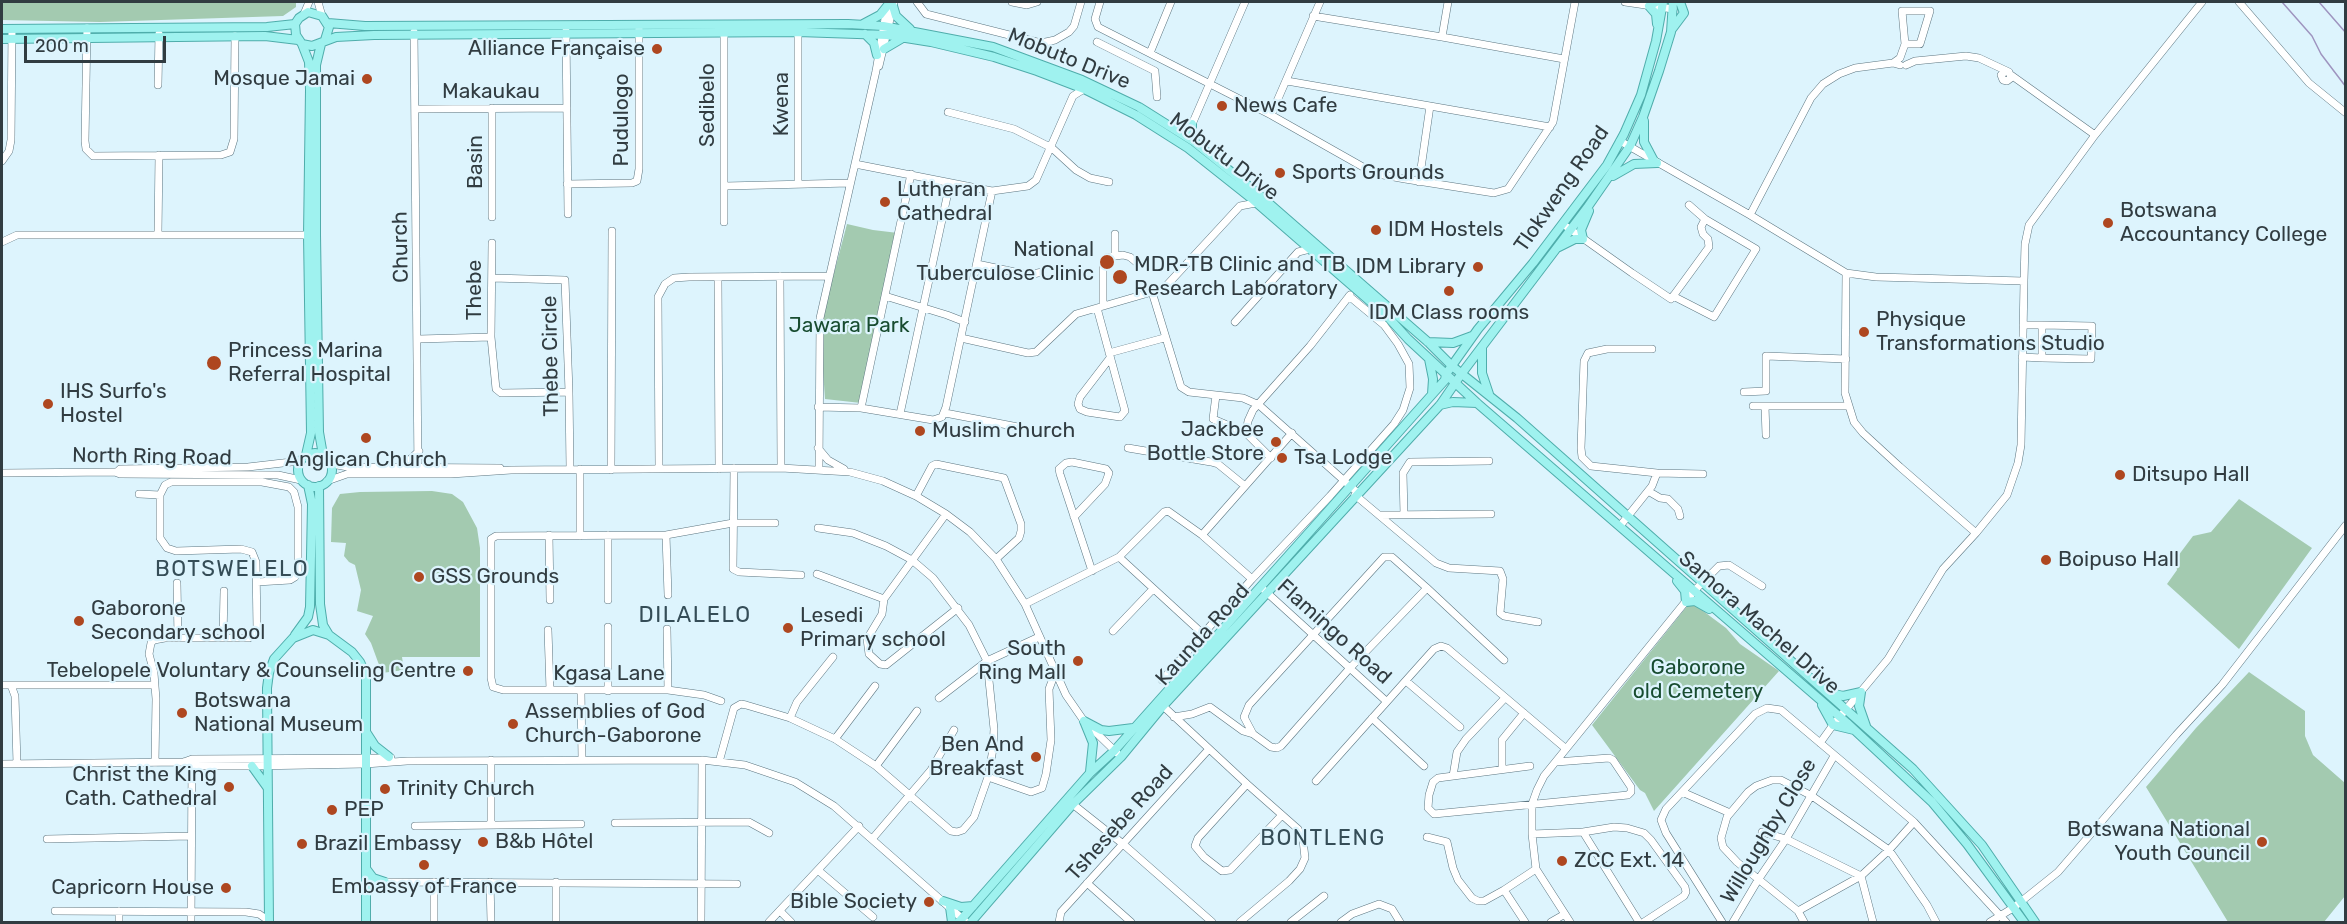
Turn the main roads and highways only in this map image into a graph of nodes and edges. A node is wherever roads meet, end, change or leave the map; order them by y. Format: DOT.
graph roads {
  1 [pos="1680,2"];
  2 [pos="891,4"];
  3 [pos="1658,4"];
  4 [pos="1673,5"];
  5 [pos="325,19"];
  6 [pos="295,24"];
  7 [pos="862,25"];
  8 [pos="798,28"];
  9 [pos="2,29"];
  10 [pos="414,31"];
  11 [pos="885,31"];
  12 [pos="159,32"];
  13 [pos="1671,32"];
  14 [pos="87,33"];
  15 [pos="866,34"];
  16 [pos="909,34"];
  17 [pos="2,39"];
  18 [pos="1656,41"];
  19 [pos="300,42"];
  20 [pos="323,42"];
  21 [pos="1643,117"];
  22 [pos="1175,129"];
  23 [pos="1183,140"];
  24 [pos="1195,142"];
  25 [pos="1610,177"];
  26 [pos="1587,208"];
  27 [pos="312,235"];
  28 [pos="1557,248"];
  29 [pos="1478,328"];
  30 [pos="1428,342"];
  31 [pos="1482,348"];
  32 [pos="1429,359"];
  33 [pos="1452,366"];
  34 [pos="1462,373"];
  35 [pos="1446,374"];
  36 [pos="1456,382"];
  37 [pos="1432,394"];
  38 [pos="1490,396"];
  39 [pos="1477,403"];
  40 [pos="1440,405"];
  41 [pos="325,457"];
  42 [pos="303,458"];
  43 [pos="304,482"];
  44 [pos="319,486"];
  45 [pos="1352,488"];
  46 [pos="1668,567"];
  47 [pos="1263,589"];
  48 [pos="1723,615"];
  49 [pos="329,635"];
  50 [pos="293,638"];
  51 [pos="1826,692"];
  52 [pos="1820,700"];
  53 [pos="1843,713"];
  54 [pos="1133,728"];
  55 [pos="1867,729"];
  56 [pos="1854,730"];
  57 [pos="366,732"];
  58 [pos="1117,754"];
  59 [pos="389,757"];
  60 [pos="252,766"];
  61 [pos="1090,773"];
  62 [pos="268,787"];
  63 [pos="1070,802"];
  64 [pos="366,870"];
  65 [pos="366,891"];
  66 [pos="976,909"];
  67 [pos="269,922"];
  68 [pos="366,922"];
  69 [pos="952,922"];
  70 [pos="964,922"];
  71 [pos="981,922"];
  72 [pos="2024,922"];
  73 [pos="2035,922"];
  1 -- 13 [label="main road"];
  2 -- 7 [label="main road"];
  2 -- 16 [label="main road"];
  3 -- 18 [label="main road, Tlokweng Road"];
  3 -- 18 [label="main road"];
  4 -- 13 [label="main road, Tlokweng Road"];
  5 -- 6 [label="main road"];
  5 -- 10 [label="main road"];
  5 -- 20 [label="main road"];
  6 -- 12 [label="main road"];
  6 -- 19 [label="main road"];
  7 -- 8 [label="main road"];
  7 -- 11 [label="main road"];
  8 -- 10 [label="main road, Mobutu Drive"];
  8 -- 15 [label="main road, Mobutu Drive"];
  9 -- 14 [label="main road"];
  10 -- 20 [label="main road, Mobutu Drive"];
  11 -- 15 [label="main road, Mobutu Drive"];
  11 -- 16 [label="main road, Mobutu Drive"];
  12 -- 14 [label="main road"];
  12 -- 19 [label="main road"];
  13 -- 21 [label="main road, Tlokweng Road"];
  14 -- 17 [label="main road"];
  15 -- 16 [label="main road"];
  16 -- 22 [label="main road, Mobuto Drive"];
  16 -- 23 [label="main road, Mobutu Drive"];
  18 -- 29 [label="main road, Tlokweng Road"];
  19 -- 20 [label="main road"];
  19 -- 27 [label="main road"];
  20 -- 27 [label="main road"];
  21 -- 25 [label="main road, Tlokweng Road"];
  21 -- 25 [label="main road"];
  22 -- 23 [label="main road, Mobuto Drive"];
  22 -- 24 [label="main road"];
  23 -- 24 [label="main road, Mobuto Drive"];
  23 -- 32 [label="main road, Mobutu Drive"];
  24 -- 30 [label="main road, Mobuto Drive"];
  25 -- 26 [label="main road, Tlokweng Road"];
  26 -- 28 [label="main road, Tlokweng Road"];
  26 -- 28 [label="main road"];
  27 -- 41 [label="main road"];
  27 -- 42 [label="main road"];
  28 -- 31 [label="main road, Tlokweng Road"];
  29 -- 30 [label="main road"];
  29 -- 33 [label="main road, Tlokweng Road"];
  30 -- 33 [label="main road, Mobuto Drive"];
  31 -- 34 [label="main road, Tlokweng Road"];
  31 -- 38 [label="main road"];
  32 -- 35 [label="main road, Mobutu Drive"];
  32 -- 37 [label="main road"];
  33 -- 34 [label="main road"];
  33 -- 35 [label="main road, Tlokweng Road"];
  34 -- 36 [label="main road, Kaunda Road"];
  34 -- 38 [label="main road, Samora Machel Drive"];
  35 -- 36 [label="main road, Samora Machel Drive"];
  35 -- 37 [label="main road, Kaunda Road"];
  36 -- 39 [label="main road, Samora Machel Drive"];
  36 -- 40 [label="main road, Kaunda Road"];
  37 -- 45 [label="main road, Kaunda Road"];
  38 -- 51 [label="main road, Samora Machel Drive"];
  39 -- 40 [label="main road"];
  39 -- 46 [label="main road, Samora Machel Drive"];
  40 -- 45 [label="main road, Kaunda Road"];
  41 -- 42 [label="main road"];
  41 -- 44 [label="main road"];
  42 -- 43 [label="main road"];
  43 -- 44 [label="main road"];
  43 -- 50 [label="main road"];
  44 -- 49 [label="main road"];
  45 -- 47 [label="main road, Kaunda Road"];
  46 -- 48 [label="main road, Samora Machel Drive"];
  46 -- 48 [label="main road"];
  47 -- 54 [label="main road, Kaunda Road"];
  47 -- 58 [label="main road, Kaunda Road"];
  48 -- 52 [label="main road, Samora Machel Drive"];
  49 -- 50 [label="main road"];
  49 -- 57 [label="main road"];
  50 -- 62 [label="main road"];
  51 -- 53 [label="main road, Samora Machel Drive"];
  51 -- 55 [label="main road"];
  52 -- 53 [label="main road, Samora Machel Drive"];
  52 -- 56 [label="main road"];
  53 -- 55 [label="main road, Samora Machel Drive"];
  53 -- 56 [label="main road, Samora Machel Drive"];
  54 -- 58 [label="main road, Kaunda Road"];
  54 -- 61 [label="main road"];
  55 -- 73 [label="main road, Samora Machel Drive"];
  56 -- 72 [label="main road, Samora Machel Drive"];
  57 -- 59 [label="main road"];
  57 -- 64 [label="main road"];
  58 -- 61 [label="main road, Kaunda Road"];
  58 -- 63 [label="main road, Kaunda Road"];
  60 -- 62 [label="main road"];
  61 -- 63 [label="main road, Kaunda Road"];
  62 -- 67 [label="main road"];
  63 -- 66 [label="main road, Kaunda Road"];
  64 -- 65 [label="main road"];
  64 -- 65 [label="main road"];
  65 -- 68 [label="main road"];
  66 -- 69 [label="main road"];
  66 -- 70 [label="main road, Kaunda Road"];
  66 -- 71 [label="main road"];
}
